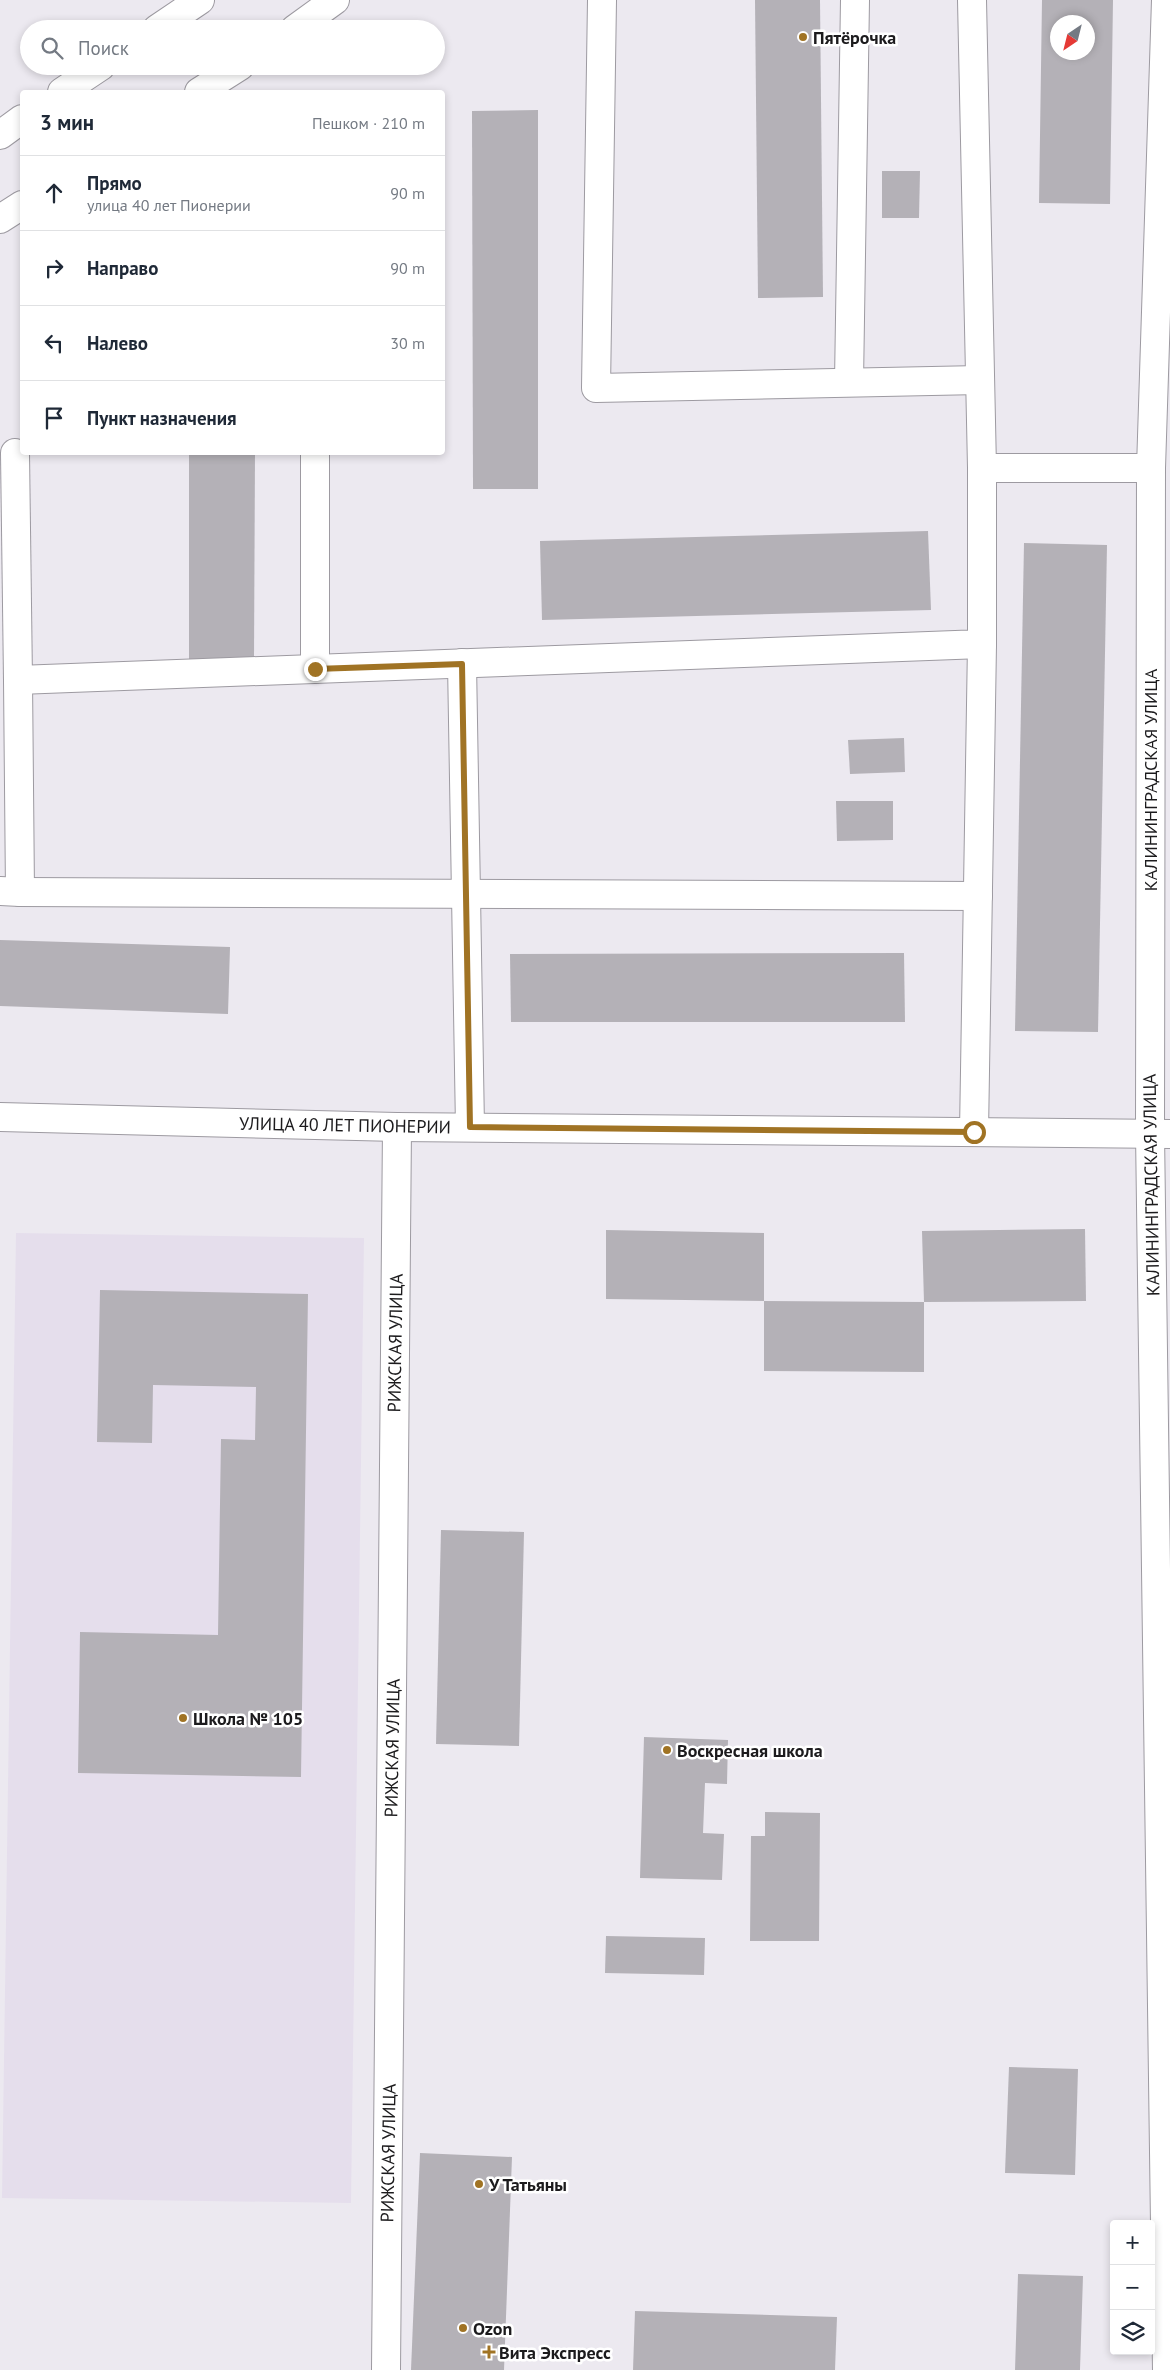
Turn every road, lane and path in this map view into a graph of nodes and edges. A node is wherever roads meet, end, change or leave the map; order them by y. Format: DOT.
graph roads {
  1 [pos="200,0"];
  2 [pos="335,0"];
  3 [pos="602,0"];
  4 [pos="855,0"];
  5 [pos="972,0"];
  6 [pos="1166,0"];
  7 [pos="170,20"];
  8 [pos="307,20"];
  9 [pos="88,75"];
  10 [pos="225,75"];
  11 [pos="65,90"];
  12 [pos="201,90"];
  13 [pos="20,120"];
  14 [pos="0,135"];
  15 [pos="20,206"];
  16 [pos="0,219"];
  17 [pos="980,380"];
  18 [pos="849,382"];
  19 [pos="15,453"];
  20 [pos="315,455"];
  21 [pos="982,468"];
  22 [pos="1151,468"];
  23 [pos="982,644"];
  24 [pos="462,664"];
  25 [pos="315,669"];
  26 [pos="18,680"];
  27 [pos="10,892"];
  28 [pos="466,892"];
  29 [pos="978,896"];
  30 [pos="0,1116"];
  31 [pos="397,1126"];
  32 [pos="470,1127"];
  33 [pos="974,1132"];
  34 [pos="1160,1134"];
  35 [pos="386,2370"];
  36 [pos="1167,2370"];
  1 -- 7 [label="street"];
  2 -- 8 [label="street"];
  3 -- 18 [label="street"];
  4 -- 18 [label="street"];
  5 -- 17 [label="street"];
  6 -- 22 [label="street, КАЛИНИНГРАДСКАЯ УЛИЦА"];
  9 -- 11 [label="street"];
  10 -- 12 [label="street"];
  13 -- 14 [label="street"];
  15 -- 16 [label="street"];
  17 -- 18 [label="street"];
  17 -- 21 [label="street"];
  19 -- 26 [label="street"];
  20 -- 25 [label="street"];
  21 -- 22 [label="street"];
  21 -- 23 [label="street"];
  22 -- 34 [label="street, КАЛИНИНГРАДСКАЯ УЛИЦА"];
  23 -- 24 [label="street"];
  23 -- 29 [label="street"];
  24 -- 25 [label="street"];
  24 -- 28 [label="street"];
  25 -- 26 [label="street"];
  26 -- 27 [label="street"];
  27 -- 28 [label="street"];
  28 -- 29 [label="street"];
  28 -- 32 [label="street"];
  29 -- 33 [label="street"];
  30 -- 31 [label="street, УЛИЦА 40 ЛЕТ ПИОНЕРИИ"];
  31 -- 32 [label="street, УЛИЦА 40 ЛЕТ ПИОНЕРИИ"];
  31 -- 35 [label="street, РИЖСКАЯ УЛИЦА"];
  32 -- 33 [label="street, УЛИЦА 40 ЛЕТ ПИОНЕРИИ"];
  33 -- 34 [label="street, УЛИЦА 40 ЛЕТ ПИОНЕРИИ"];
  34 -- 36 [label="street, КАЛИНИНГРАДСКАЯ УЛИЦА"];
}
